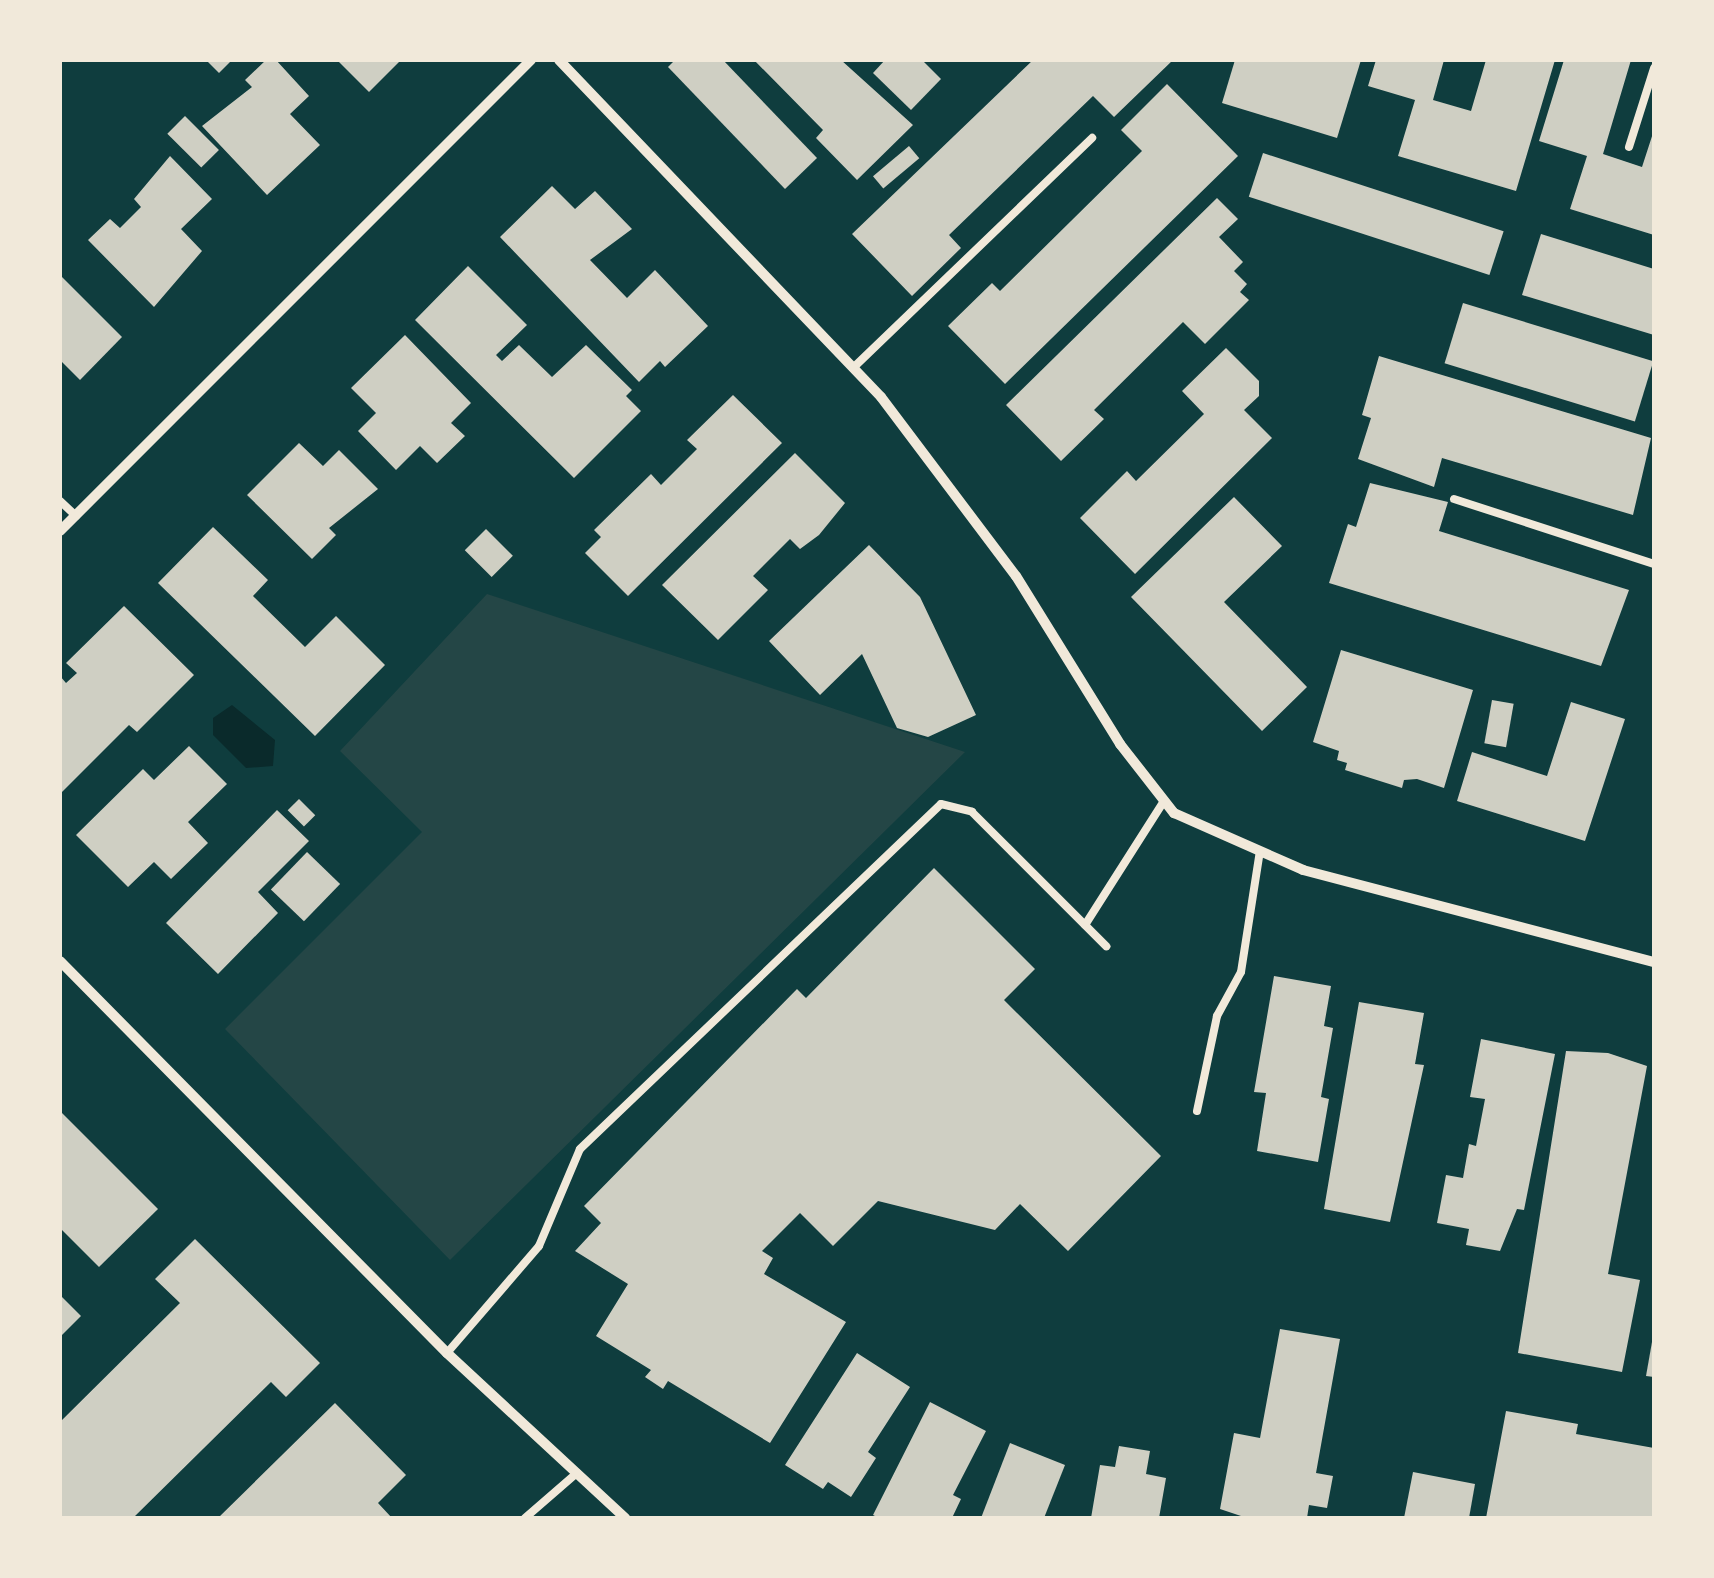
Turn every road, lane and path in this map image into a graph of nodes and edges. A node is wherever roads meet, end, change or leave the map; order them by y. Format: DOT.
graph roads {
  1 [pos="530,60"];
  2 [pos="559,60"];
  3 [pos="1654,68"];
  4 [pos="1092,138"];
  5 [pos="1630,147"];
  6 [pos="853,368"];
  7 [pos="1454,500"];
  8 [pos="60,501"];
  9 [pos="76,516"];
  10 [pos="60,532"];
  11 [pos="1654,564"];
  12 [pos="1164,801"];
  13 [pos="1260,851"];
  14 [pos="1085,925"];
  15 [pos="1106,946"];
  16 [pos="60,960"];
  17 [pos="1654,962"];
  18 [pos="1197,1111"];
  19 [pos="447,1353"];
  20 [pos="576,1473"];
  21 [pos="525,1518"];
  22 [pos="624,1518"];
  1 -- 9 [label="street"];
  2 -- 6 [label="street"];
  3 -- 5 [label="lane"];
  4 -- 6 [label="lane"];
  6 -- 12 [label="street"];
  7 -- 11 [label="lane"];
  8 -- 9 [label="lane"];
  9 -- 10 [label="street"];
  12 -- 13 [label="street"];
  12 -- 14 [label="lane"];
  13 -- 17 [label="street"];
  13 -- 18 [label="lane"];
  14 -- 15 [label="lane"];
  14 -- 19 [label="lane"];
  16 -- 19 [label="street"];
  19 -- 20 [label="street"];
  20 -- 21 [label="lane"];
  20 -- 22 [label="street"];
}
